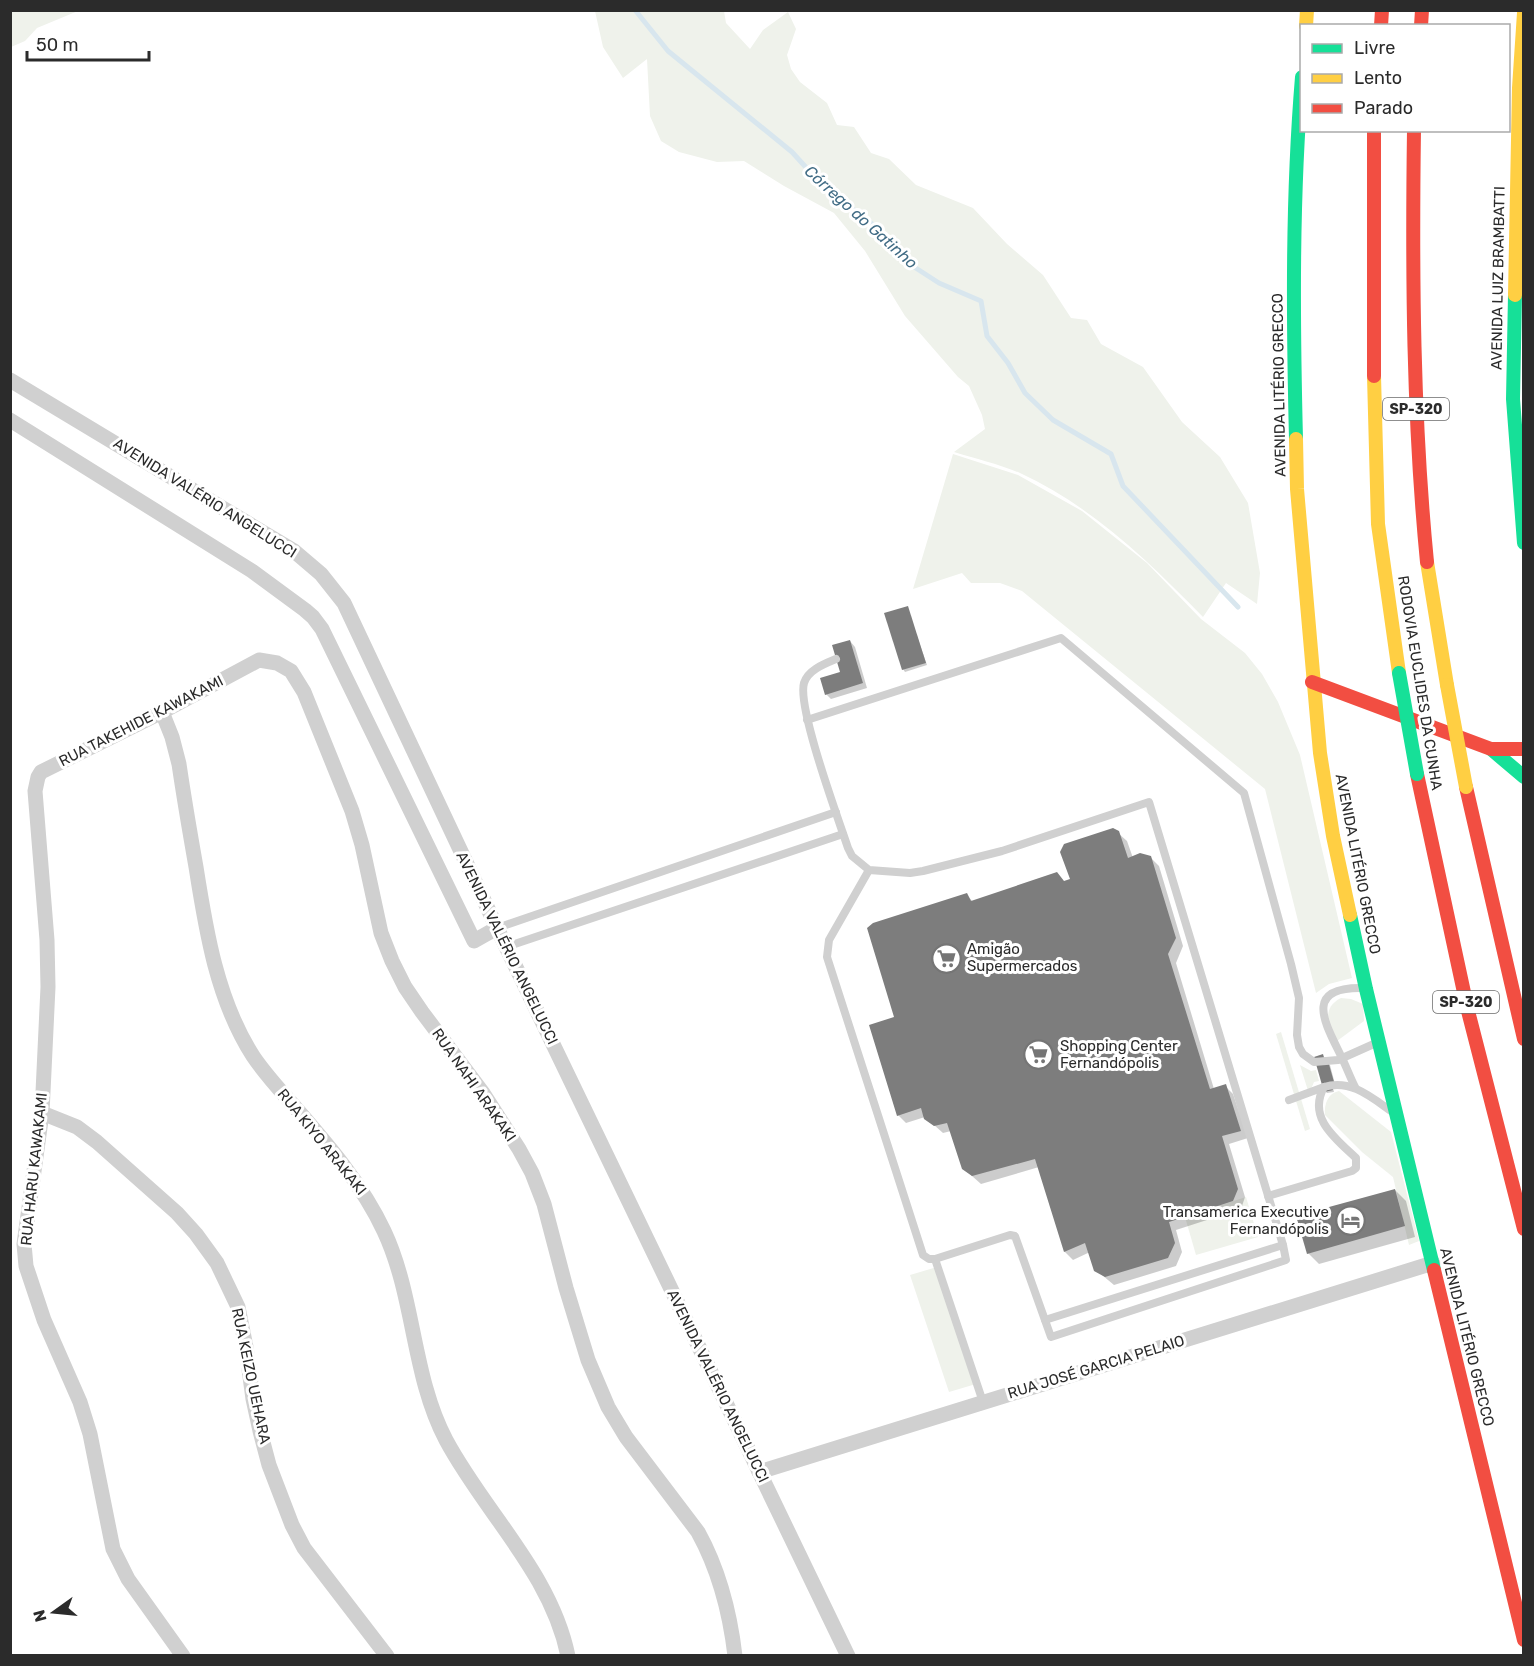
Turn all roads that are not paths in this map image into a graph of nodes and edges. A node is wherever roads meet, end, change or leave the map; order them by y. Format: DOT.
graph roads {
  1 [pos="1524,13"];
  2 [pos="1300,101"];
  3 [pos="1374,132"];
  4 [pos="1414,132"];
  5 [pos="10,380"];
  6 [pos="10,420"];
  7 [pos="1520,441"];
  8 [pos="1524,543"];
  9 [pos="836,659"];
  10 [pos="259,660"];
  11 [pos="1312,682"];
  12 [pos="162,712"];
  13 [pos="807,720"];
  14 [pos="1491,748"];
  15 [pos="1524,749"];
  16 [pos="1524,777"];
  17 [pos="35,791"];
  18 [pos="836,813"];
  19 [pos="843,834"];
  20 [pos="869,870"];
  21 [pos="497,928"];
  22 [pos="506,946"];
  23 [pos="1366,989"];
  24 [pos="1524,1039"];
  25 [pos="1380,1041"];
  26 [pos="1343,1059"];
  27 [pos="1355,1087"];
  28 [pos="1324,1088"];
  29 [pos="1289,1100"];
  30 [pos="42,1113"];
  31 [pos="1397,1116"];
  32 [pos="1268,1196"];
  33 [pos="1524,1229"];
  34 [pos="1283,1245"];
  35 [pos="935,1259"];
  36 [pos="1433,1263"];
  37 [pos="1045,1320"];
  38 [pos="983,1402"];
  39 [pos="759,1472"];
  40 [pos="1524,1640"];
  41 [pos="183,1656"];
  42 [pos="387,1656"];
  43 [pos="567,1656"];
  44 [pos="735,1656"];
  45 [pos="848,1656"];
  1 -- 7 [label="main road, AVENIDA LUIZ BRAMBATTI"];
  2 -- 11 [label="main road, AVENIDA LITÉRIO GRECCO"];
  3 -- 33 [label="main road, RODOVIA EUCLIDES DA CUNHA / SP-320, bridge"];
  4 -- 24 [label="main road, RODOVIA EUCLIDES DA CUNHA / SP-320, bridge"];
  5 -- 21 [label="street, AVENIDA VALÉRIO ANGELUCCI"];
  6 -- 21 [label="street, AVENIDA VALÉRIO ANGELUCCI"];
  7 -- 8 [label="main road, AVENIDA LUIZ BRAMBATTI"];
  9 -- 13 [label="lane"];
  10 -- 12 [label="street, RUA TAKEHIDE KAWAKAMI"];
  10 -- 44 [label="street, RUA NAHI ARAKAKI"];
  11 -- 14 [label="main road"];
  11 -- 23 [label="main road, AVENIDA LITÉRIO GRECCO"];
  12 -- 17 [label="street, RUA TAKEHIDE KAWAKAMI"];
  12 -- 43 [label="street, RUA KIYO ARAKAKI"];
  13 -- 18 [label="lane"];
  13 -- 26 [label="lane"];
  14 -- 15 [label="main road"];
  14 -- 16 [label="main road"];
  17 -- 30 [label="street, RUA HARU KAWAKAMI"];
  18 -- 19 [label="lane"];
  18 -- 21 [label="lane"];
  19 -- 20 [label="lane"];
  19 -- 22 [label="lane"];
  20 -- 32 [label="lane"];
  20 -- 35 [label="lane"];
  21 -- 22 [label="street, AVENIDA VALÉRIO ANGELUCCI"];
  22 -- 39 [label="street, AVENIDA VALÉRIO ANGELUCCI"];
  23 -- 25 [label="main road, AVENIDA LITÉRIO GRECCO"];
  23 -- 26 [label="lane"];
  25 -- 26 [label="lane"];
  25 -- 31 [label="main road, AVENIDA LITÉRIO GRECCO"];
  26 -- 27 [label="lane"];
  27 -- 28 [label="lane"];
  27 -- 31 [label="lane"];
  28 -- 29 [label="lane"];
  28 -- 32 [label="lane"];
  30 -- 41 [label="street, RUA HARU KAWAKAMI"];
  30 -- 42 [label="street, RUA KEIZO UEHARA"];
  31 -- 36 [label="main road, AVENIDA LITÉRIO GRECCO"];
  32 -- 34 [label="lane"];
  34 -- 37 [label="lane"];
  34 -- 37 [label="lane"];
  35 -- 37 [label="lane"];
  35 -- 38 [label="lane"];
  36 -- 38 [label="street, RUA JOSÉ GARCIA PELAIO"];
  36 -- 40 [label="main road, AVENIDA LITÉRIO GRECCO"];
  38 -- 39 [label="street, RUA JOSÉ GARCIA PELAIO"];
  39 -- 45 [label="street, AVENIDA VALÉRIO ANGELUCCI"];
}
